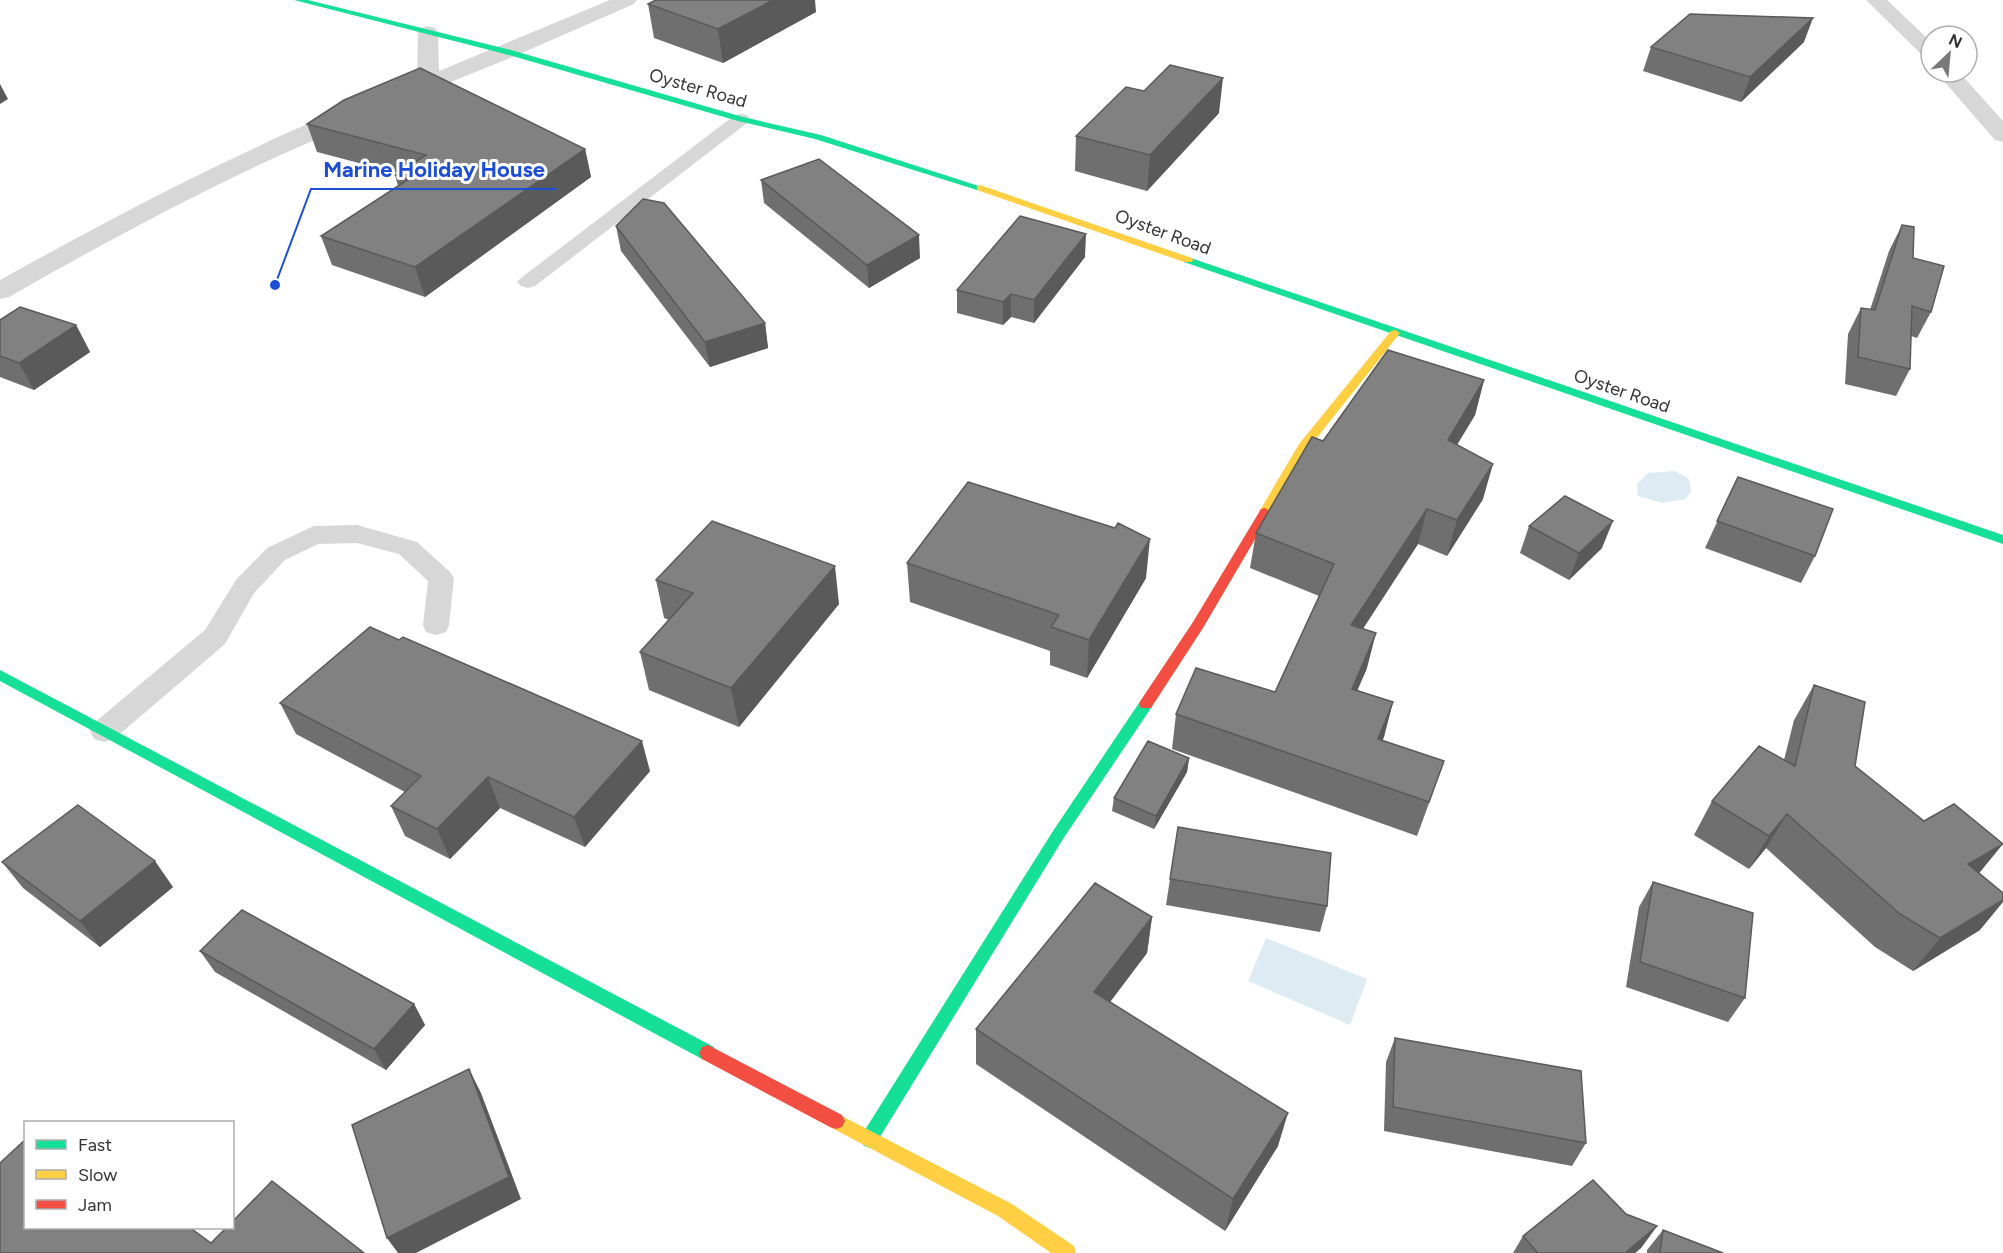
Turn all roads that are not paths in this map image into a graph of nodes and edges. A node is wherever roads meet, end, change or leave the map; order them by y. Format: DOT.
graph roads {
  1 [pos="298,0"];
  2 [pos="627,0"];
  3 [pos="1876,0"];
  4 [pos="428,32"];
  5 [pos="1919,40"];
  6 [pos="508,52"];
  7 [pos="428,83"];
  8 [pos="1958,84"];
  9 [pos="741,119"];
  10 [pos="2003,135"];
  11 [pos="528,282"];
  12 [pos="0,291"];
  13 [pos="1395,333"];
  14 [pos="2003,540"];
  15 [pos="436,625"];
  16 [pos="0,675"];
  17 [pos="104,731"];
  18 [pos="869,1139"];
  19 [pos="1067,1253"];
  1 -- 4 [label="street, Oyster Road"];
  2 -- 6 [label="street"];
  3 -- 5 [label="street"];
  4 -- 6 [label="street, Oyster Road"];
  4 -- 7 [label="street"];
  6 -- 7 [label="street"];
  6 -- 9 [label="street, Oyster Road"];
  7 -- 12 [label="street"];
  8 -- 10 [label="street"];
  9 -- 11 [label="lane"];
  9 -- 13 [label="street, Oyster Road"];
  13 -- 14 [label="street, Oyster Road"];
  13 -- 18 [label="street"];
  15 -- 17 [label="lane"];
  16 -- 17 [label="street"];
  17 -- 18 [label="street"];
  18 -- 19 [label="street"];
}
